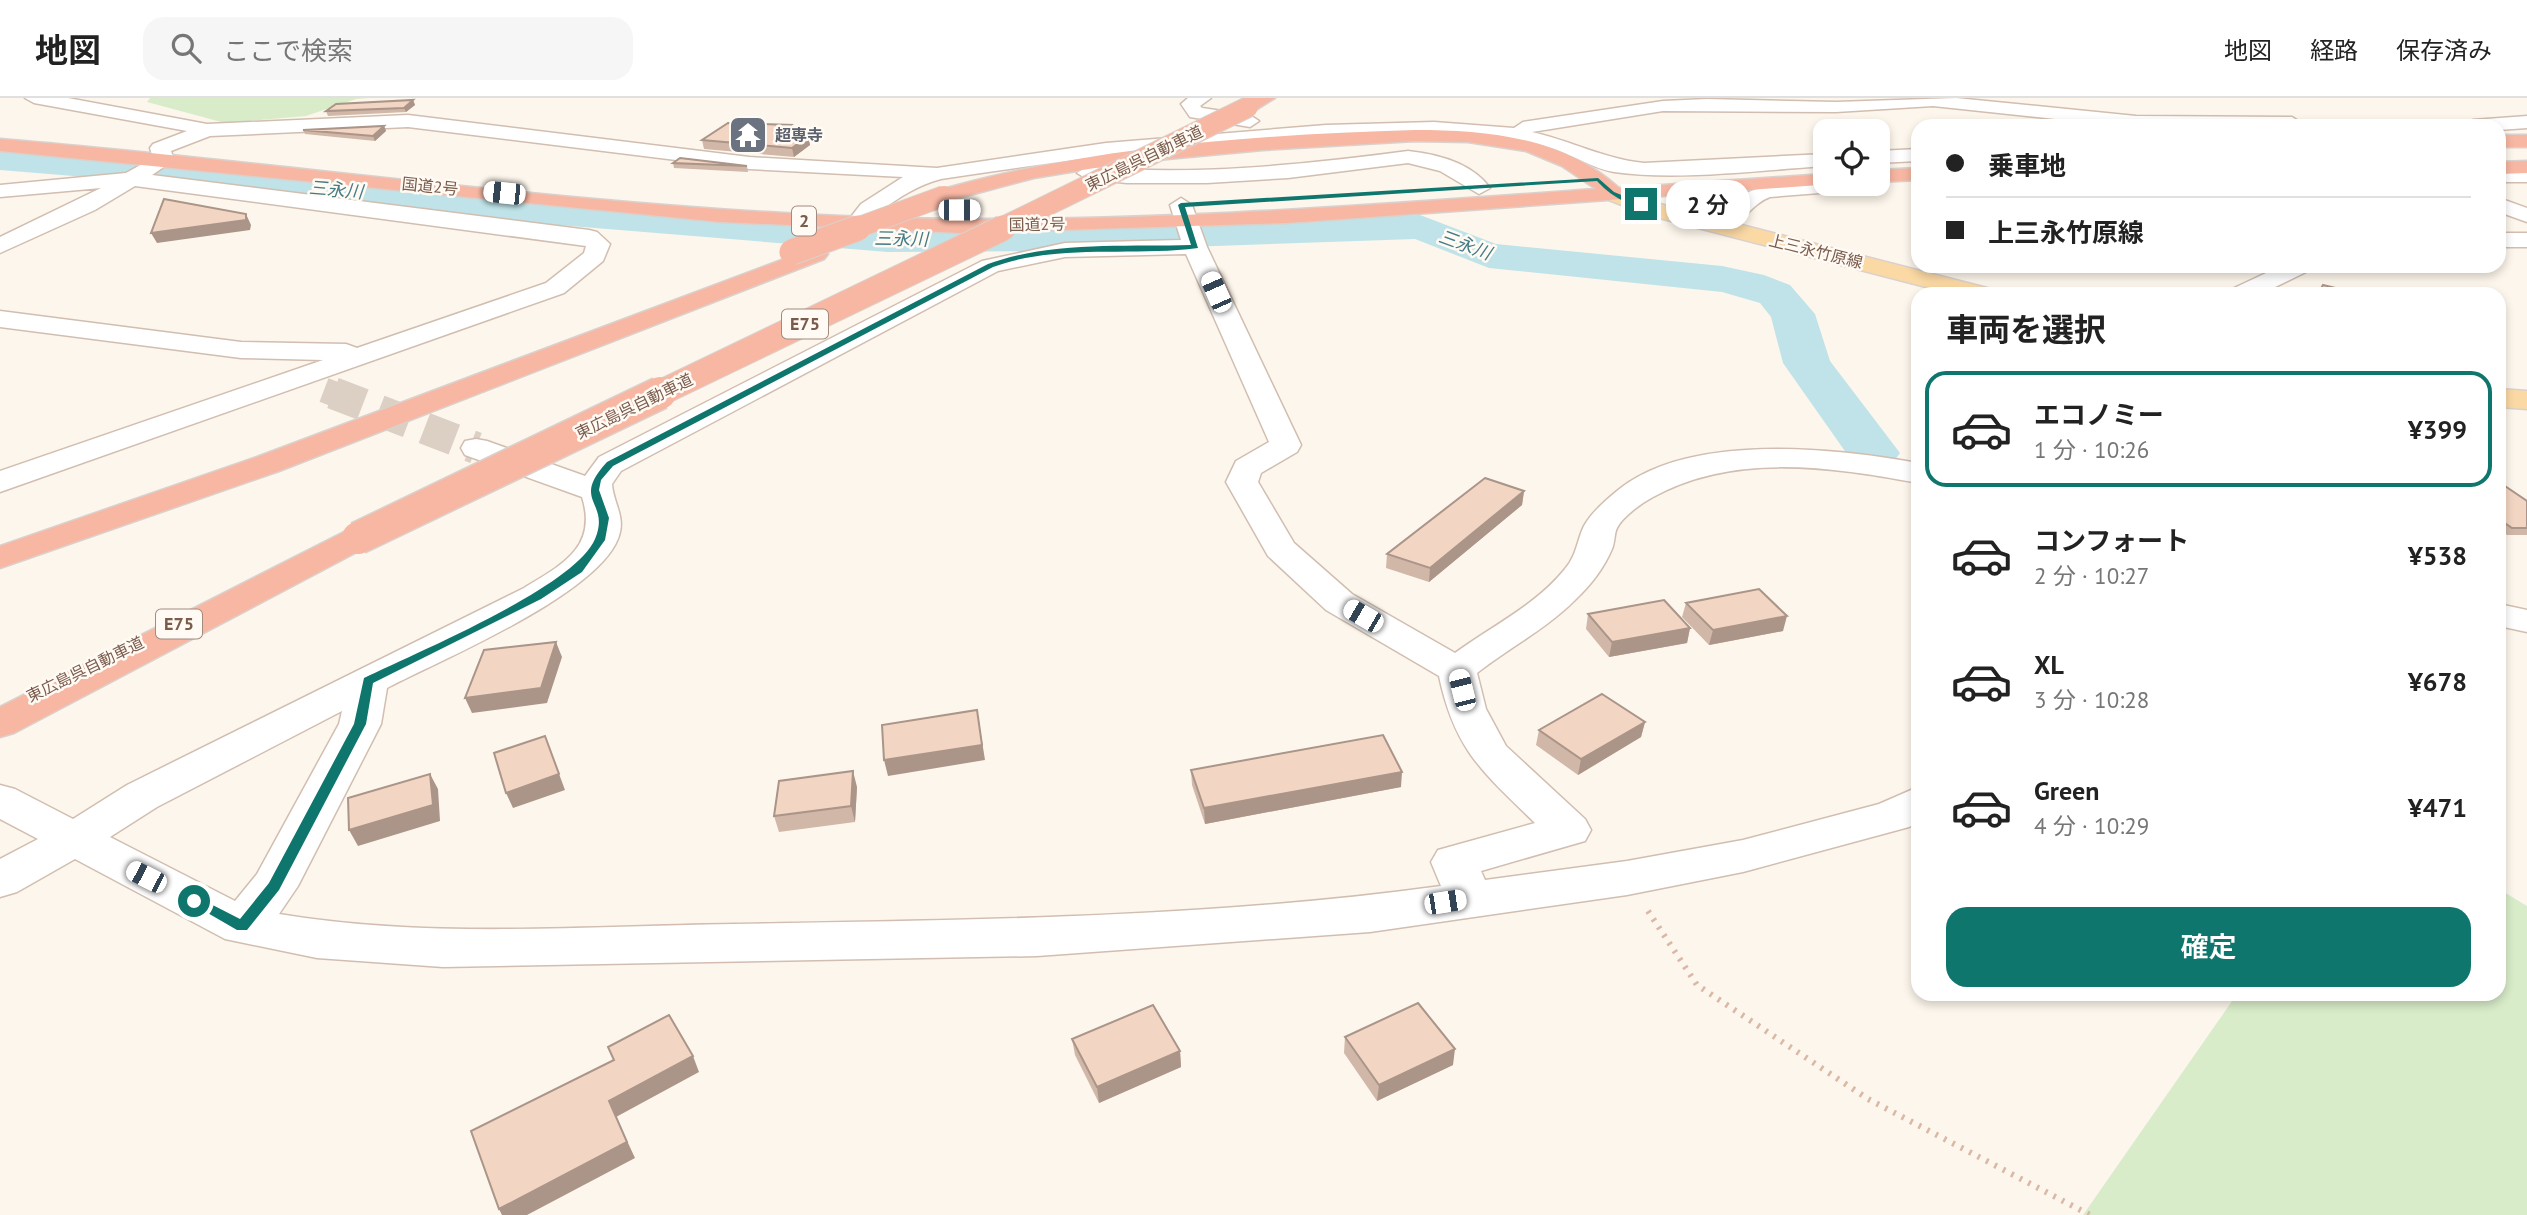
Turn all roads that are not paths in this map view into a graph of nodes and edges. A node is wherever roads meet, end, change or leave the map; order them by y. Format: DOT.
graph roads {
  1 [pos="34,98"];
  2 [pos="1202,98"];
  3 [pos="1257,102"];
  4 [pos="2057,113"];
  5 [pos="2068,119"];
  6 [pos="2110,119"];
  7 [pos="1434,128"];
  8 [pos="207,130"];
  9 [pos="1503,131"];
  10 [pos="0,133"];
  11 [pos="2506,141"];
  12 [pos="2527,141"];
  13 [pos="0,145"];
  14 [pos="162,154"];
  15 [pos="1911,155"];
  16 [pos="1890,156"];
  17 [pos="1023,159"];
  18 [pos="1813,161"];
  19 [pos="1911,163"];
  20 [pos="1044,164"];
  21 [pos="1890,164"];
  22 [pos="2527,167"];
  23 [pos="1813,168"];
  24 [pos="2506,168"];
  25 [pos="1742,169"];
  26 [pos="1087,173"];
  27 [pos="1911,174"];
  28 [pos="1890,175"];
  29 [pos="2506,176"];
  30 [pos="2527,176"];
  31 [pos="132,179"];
  32 [pos="1813,180"];
  33 [pos="1564,182"];
  34 [pos="1911,182"];
  35 [pos="1890,183"];
  36 [pos="1605,186"];
  37 [pos="1479,188"];
  38 [pos="1813,188"];
  39 [pos="950,189"];
  40 [pos="0,191"];
  41 [pos="2506,208"];
  42 [pos="2527,215"];
  43 [pos="864,216"];
  44 [pos="1188,224"];
  45 [pos="1720,226"];
  46 [pos="2506,240"];
  47 [pos="2527,240"];
  48 [pos="0,246"];
  49 [pos="804,253"];
  50 [pos="2285,273"];
  51 [pos="1955,287"];
  52 [pos="2256,287"];
  53 [pos="0,318"];
  54 [pos="372,354"];
  55 [pos="289,380"];
  56 [pos="324,390"];
  57 [pos="2506,398"];
  58 [pos="2527,400"];
  59 [pos="476,448"];
  60 [pos="1911,472"];
  61 [pos="0,482"];
  62 [pos="594,490"];
  63 [pos="358,538"];
  64 [pos="0,539"];
  65 [pos="0,558"];
  66 [pos="2506,616"];
  67 [pos="2527,621"];
  68 [pos="1457,670"];
  69 [pos="368,681"];
  70 [pos="0,710"];
  71 [pos="0,724"];
  72 [pos="0,800"];
  73 [pos="1911,806"];
  74 [pos="74,840"];
  75 [pos="0,880"];
  76 [pos="1470,898"];
  77 [pos="242,926"];
  1 -- 8 [label="street"];
  2 -- 7 [label="street"];
  3 -- 63 [label="highway, 東広島呉自動車道 / E75, bridge"];
  4 -- 5 [label="street"];
  4 -- 6 [label="street"];
  4 -- 9 [label="street"];
  7 -- 9 [label="street"];
  7 -- 17 [label="street"];
  8 -- 14 [label="street"];
  8 -- 39 [label="street"];
  9 -- 25 [label="street"];
  10 -- 14 [label="highway, 国道2号 / 2"];
  11 -- 12 [label="highway"];
  13 -- 14 [label="highway, 国道2号 / 2"];
  14 -- 31 [label="street"];
  14 -- 43 [label="highway, 国道2号 / 2"];
  15 -- 16 [label="street"];
  17 -- 20 [label="street"];
  17 -- 39 [label="street"];
  18 -- 25 [label="street"];
  19 -- 21 [label="highway"];
  22 -- 24 [label="highway"];
  23 -- 25 [label="highway, 国道2号 / 2"];
  25 -- 36 [label="highway, 国道2号 / 2"];
  26 -- 37 [label="street"];
  27 -- 28 [label="highway"];
  29 -- 30 [label="street"];
  31 -- 40 [label="street"];
  31 -- 48 [label="street"];
  31 -- 54 [label="street"];
  32 -- 36 [label="highway, 国道2号 / 2"];
  33 -- 36 [label="highway, 国道2号 / 2"];
  33 -- 37 [label="highway, 国道2号 / 2"];
  33 -- 39 [label="highway"];
  34 -- 35 [label="street"];
  36 -- 39 [label="highway"];
  36 -- 44 [label="highway, 国道2号 / 2"];
  36 -- 45 [label="main road, 上三永竹原線"];
  37 -- 44 [label="highway, 国道2号 / 2"];
  38 -- 45 [label="street"];
  39 -- 43 [label="street"];
  39 -- 49 [label="highway"];
  41 -- 42 [label="street"];
  43 -- 44 [label="highway, 国道2号 / 2"];
  44 -- 62 [label="street"];
  44 -- 68 [label="street"];
  45 -- 51 [label="main road, 上三永竹原線"];
  46 -- 47 [label="street"];
  49 -- 64 [label="highway"];
  49 -- 65 [label="highway"];
  50 -- 52 [label="street"];
  53 -- 54 [label="street"];
  54 -- 55 [label="street"];
  55 -- 56 [label="street"];
  55 -- 61 [label="street"];
  57 -- 58 [label="main road"];
  59 -- 62 [label="street"];
  60 -- 68 [label="street"];
  62 -- 69 [label="street"];
  63 -- 70 [label="highway, 東広島呉自動車道 / E75"];
  63 -- 71 [label="highway"];
  66 -- 67 [label="street"];
  68 -- 76 [label="street"];
  69 -- 74 [label="street"];
  69 -- 77 [label="street"];
  72 -- 74 [label="street"];
  73 -- 76 [label="street"];
  74 -- 75 [label="street"];
  74 -- 77 [label="street"];
  76 -- 77 [label="street"];
}
